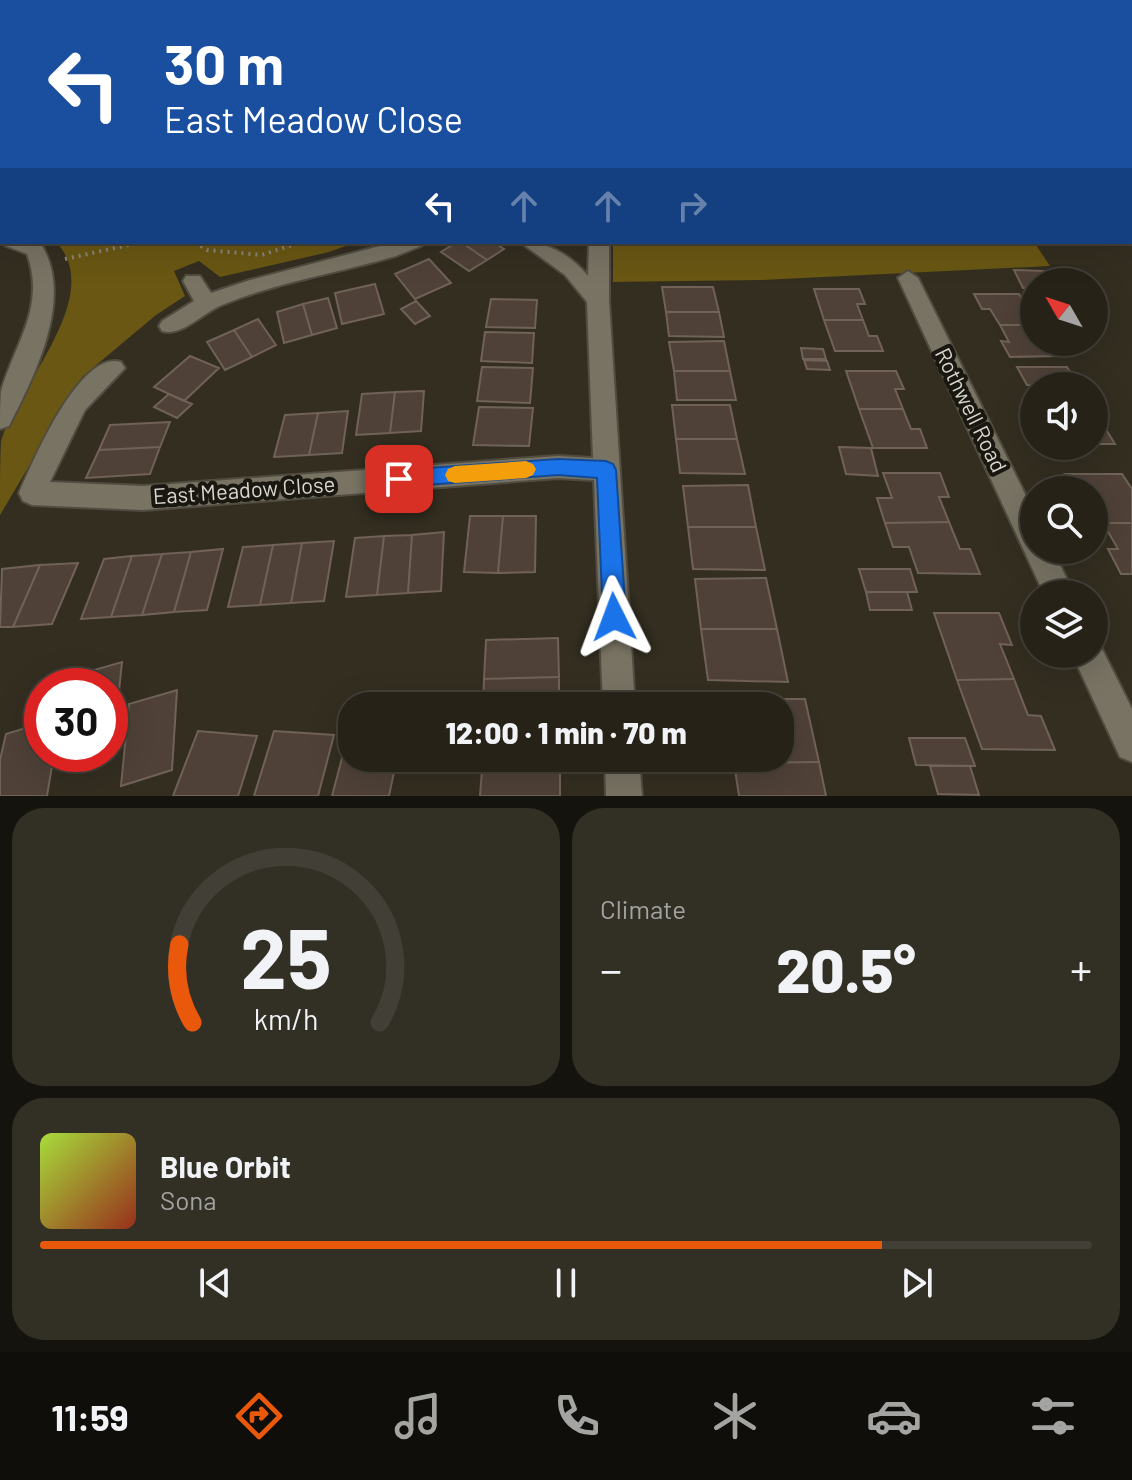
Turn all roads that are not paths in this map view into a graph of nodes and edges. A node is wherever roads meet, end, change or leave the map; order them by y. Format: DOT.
graph roads {
  1 [pos="18,244"];
  2 [pos="409,244"];
  3 [pos="533,244"];
  4 [pos="599,244"];
  5 [pos="908,278"];
  6 [pos="193,281"];
  7 [pos="598,301"];
  8 [pos="206,304"];
  9 [pos="170,326"];
  10 [pos="113,368"];
  11 [pos="0,419"];
  12 [pos="606,470"];
  13 [pos="1020,512"];
  14 [pos="1095,668"];
  15 [pos="618,692"];
  16 [pos="1132,745"];
  17 [pos="623,772"];
  18 [pos="624,796"];
  1 -- 11 [label="street"];
  2 -- 8 [label="street"];
  3 -- 7 [label="street"];
  4 -- 7 [label="street"];
  5 -- 13 [label="street, Rothwell Road"];
  6 -- 8 [label="street"];
  7 -- 12 [label="street"];
  8 -- 9 [label="street"];
  10 -- 12 [label="street, East Meadow Close"];
  12 -- 15 [label="street"];
  14 -- 16 [label="street"];
  17 -- 18 [label="street"];
}
